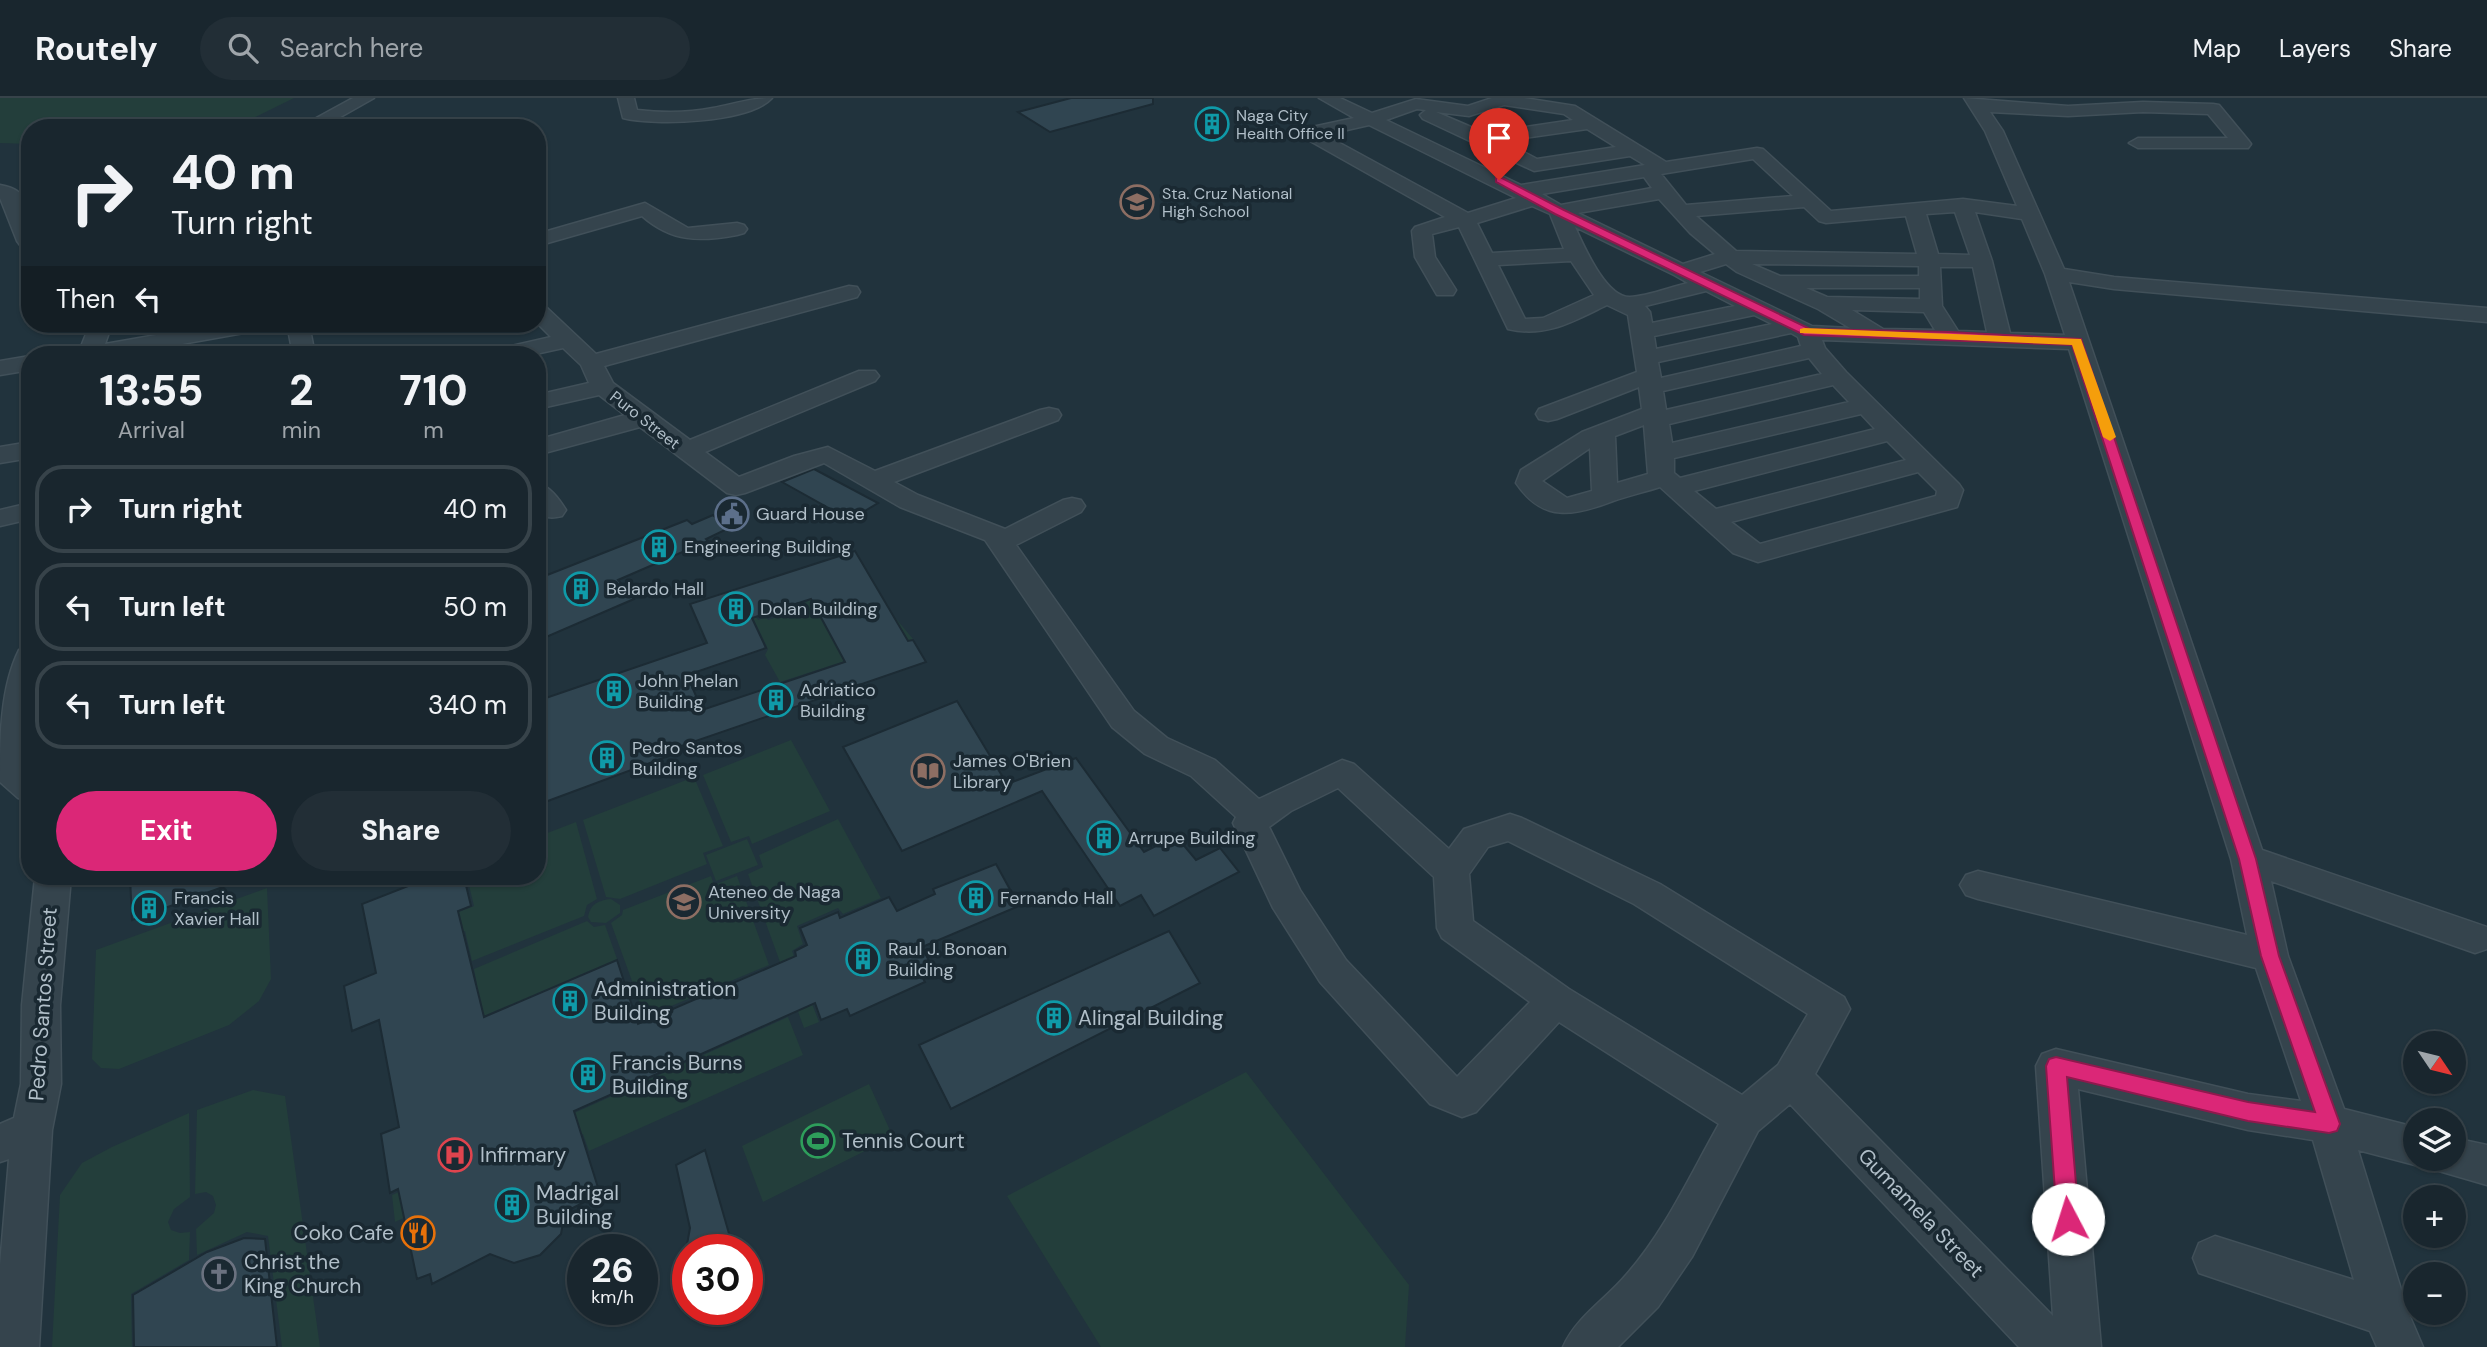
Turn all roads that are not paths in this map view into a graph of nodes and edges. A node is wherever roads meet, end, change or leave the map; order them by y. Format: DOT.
graph roads {
  1 [pos="366,98"];
  2 [pos="626,98"];
  3 [pos="764,98"];
  4 [pos="1327,98"];
  5 [pos="1975,102"];
  6 [pos="2100,103"];
  7 [pos="1409,106"];
  8 [pos="1569,110"];
  9 [pos="325,119"];
  10 [pos="1372,119"];
  11 [pos="1591,123"];
  12 [pos="1451,125"];
  13 [pos="1614,136"];
  14 [pos="1479,139"];
  15 [pos="2137,143"];
  16 [pos="1431,147"];
  17 [pos="1635,150"];
  18 [pos="1513,152"];
  19 [pos="2148,166"];
  20 [pos="1655,169"];
  21 [pos="0,191"];
  22 [pos="1664,192"];
  23 [pos="1529,195"];
  24 [pos="1809,201"];
  25 [pos="1964,205"];
  26 [pos="1914,208"];
  27 [pos="1558,211"];
  28 [pos="1680,211"];
  29 [pos="2032,214"];
  30 [pos="1466,220"];
  31 [pos="737,229"];
  32 [pos="21,233"];
  33 [pos="546,237"];
  34 [pos="1577,254"];
  35 [pos="1730,257"];
  36 [pos="1486,260"];
  37 [pos="1929,260"];
  38 [pos="1982,261"];
  39 [pos="1681,271"];
  40 [pos="2056,274"];
  41 [pos="1775,281"];
  42 [pos="1932,282"];
  43 [pos="1709,284"];
  44 [pos="1445,290"];
  45 [pos="849,292"];
  46 [pos="1616,300"];
  47 [pos="1821,303"];
  48 [pos="1931,306"];
  49 [pos="1757,308"];
  50 [pos="2487,315"];
  51 [pos="546,320"];
  52 [pos="1643,331"];
  53 [pos="206,333"];
  54 [pos="1879,335"];
  55 [pos="1949,335"];
  56 [pos="1805,336"];
  57 [pos="2000,338"];
  58 [pos="567,340"];
  59 [pos="2077,342"];
  60 [pos="136,346"];
  61 [pos="541,346"];
  62 [pos="591,362"];
  63 [pos="21,364"];
  64 [pos="0,368"];
  65 [pos="867,376"];
  66 [pos="1838,377"];
  67 [pos="603,387"];
  68 [pos="1652,390"];
  69 [pos="546,400"];
  70 [pos="1867,405"];
  71 [pos="1548,414"];
  72 [pos="1049,415"];
  73 [pos="643,418"];
  74 [pos="1602,432"];
  75 [pos="1892,432"];
  76 [pos="546,445"];
  77 [pos="685,451"];
  78 [pos="21,452"];
  79 [pos="0,456"];
  80 [pos="1923,463"];
  81 [pos="1666,473"];
  82 [pos="872,481"];
  83 [pos="1605,495"];
  84 [pos="1072,506"];
  85 [pos="21,513"];
  86 [pos="0,518"];
  87 [pos="1711,519"];
  88 [pos="1001,542"];
  89 [pos="21,704"];
  90 [pos="21,782"];
  91 [pos="1257,818"];
  92 [pos="2248,859"];
  93 [pos="1451,872"];
  94 [pos="52,885"];
  95 [pos="1978,885"];
  96 [pos="2475,938"];
  97 [pos="2270,956"];
  98 [pos="1556,1000"];
  99 [pos="1792,1078"];
  100 [pos="1744,1118"];
  101 [pos="2329,1124"];
  102 [pos="16,1137"];
  103 [pos="2403,1143"];
  104 [pos="2466,1160"];
  105 [pos="2487,1165"];
  106 [pos="2215,1258"];
  107 [pos="2393,1330"];
  108 [pos="16,1347"];
  109 [pos="1586,1347"];
  110 [pos="2051,1347"];
  111 [pos="2078,1347"];
  1 -- 9 [label="street"];
  2 -- 3 [label="street"];
  4 -- 10 [label="street"];
  5 -- 6 [label="street"];
  5 -- 29 [label="street"];
  6 -- 15 [label="street"];
  6 -- 15 [label="street"];
  7 -- 8 [label="street"];
  7 -- 10 [label="street"];
  7 -- 12 [label="street"];
  8 -- 11 [label="street"];
  8 -- 12 [label="street"];
  10 -- 16 [label="street"];
  10 -- 30 [label="street"];
  11 -- 13 [label="street"];
  11 -- 14 [label="street"];
  12 -- 14 [label="street"];
  13 -- 17 [label="street"];
  13 -- 18 [label="street"];
  14 -- 16 [label="street"];
  14 -- 18 [label="street"];
  15 -- 19 [label="street"];
  16 -- 23 [label="street"];
  17 -- 18 [label="street"];
  17 -- 20 [label="street"];
  20 -- 22 [label="street"];
  20 -- 23 [label="street"];
  20 -- 24 [label="street"];
  21 -- 32 [label="street"];
  22 -- 27 [label="street"];
  22 -- 28 [label="street"];
  23 -- 27 [label="street"];
  23 -- 30 [label="street"];
  24 -- 26 [label="street"];
  24 -- 28 [label="street"];
  25 -- 26 [label="street"];
  25 -- 29 [label="street"];
  25 -- 38 [label="street"];
  26 -- 37 [label="street"];
  27 -- 34 [label="street"];
  27 -- 39 [label="street"];
  28 -- 35 [label="street"];
  29 -- 40 [label="street"];
  30 -- 36 [label="street"];
  30 -- 44 [label="street"];
  31 -- 33 [label="street"];
  34 -- 36 [label="street"];
  34 -- 46 [label="street"];
  35 -- 37 [label="street"];
  35 -- 39 [label="street"];
  35 -- 41 [label="street"];
  36 -- 46 [label="street"];
  37 -- 38 [label="street"];
  37 -- 42 [label="street"];
  38 -- 57 [label="street"];
  39 -- 43 [label="street"];
  40 -- 50 [label="street"];
  40 -- 59 [label="street"];
  41 -- 42 [label="street"];
  41 -- 47 [label="street"];
  42 -- 48 [label="street"];
  43 -- 46 [label="street"];
  43 -- 49 [label="street"];
  45 -- 62 [label="street"];
  46 -- 52 [label="street"];
  47 -- 48 [label="street"];
  47 -- 54 [label="street"];
  48 -- 55 [label="street"];
  49 -- 52 [label="street"];
  49 -- 56 [label="street"];
  51 -- 58 [label="street, Puro Street"];
  52 -- 68 [label="street"];
  53 -- 60 [label="street"];
  54 -- 55 [label="street"];
  54 -- 56 [label="street"];
  55 -- 57 [label="street"];
  56 -- 66 [label="street"];
  56 -- 68 [label="street"];
  56 -- 68 [label="street"];
  57 -- 59 [label="street"];
  58 -- 61 [label="street"];
  58 -- 62 [label="street, Puro Street"];
  59 -- 92 [label="street"];
  62 -- 67 [label="street, Puro Street"];
  63 -- 64 [label="street"];
  65 -- 77 [label="street"];
  66 -- 68 [label="street"];
  66 -- 70 [label="street"];
  67 -- 69 [label="street"];
  67 -- 73 [label="street, Puro Street"];
  68 -- 71 [label="street"];
  68 -- 74 [label="street"];
  68 -- 81 [label="street"];
  70 -- 75 [label="street"];
  70 -- 81 [label="street"];
  72 -- 82 [label="street"];
  73 -- 76 [label="street"];
  73 -- 77 [label="street, Puro Street"];
  74 -- 83 [label="street"];
  74 -- 83 [label="street"];
  75 -- 80 [label="street"];
  75 -- 81 [label="street"];
  77 -- 82 [label="street, Puro Street"];
  78 -- 79 [label="street"];
  80 -- 87 [label="street"];
  80 -- 87 [label="street"];
  81 -- 83 [label="street"];
  81 -- 87 [label="street"];
  82 -- 88 [label="street"];
  84 -- 88 [label="street"];
  85 -- 86 [label="street"];
  88 -- 91 [label="street"];
  89 -- 90 [label="street"];
  91 -- 93 [label="street"];
  91 -- 98 [label="street"];
  92 -- 96 [label="street"];
  92 -- 97 [label="street"];
  93 -- 98 [label="street"];
  93 -- 99 [label="street"];
  94 -- 102 [label="street, Pedro Santos Street"];
  95 -- 97 [label="street"];
  97 -- 101 [label="street"];
  98 -- 100 [label="street"];
  99 -- 100 [label="street"];
  99 -- 110 [label="street, Gumamela Street"];
  100 -- 109 [label="street"];
  101 -- 103 [label="street"];
  101 -- 107 [label="street"];
  101 -- 111 [label="street"];
  102 -- 108 [label="street, Pedro Santos Street"];
  104 -- 105 [label="street"];
  106 -- 107 [label="street"];
}
